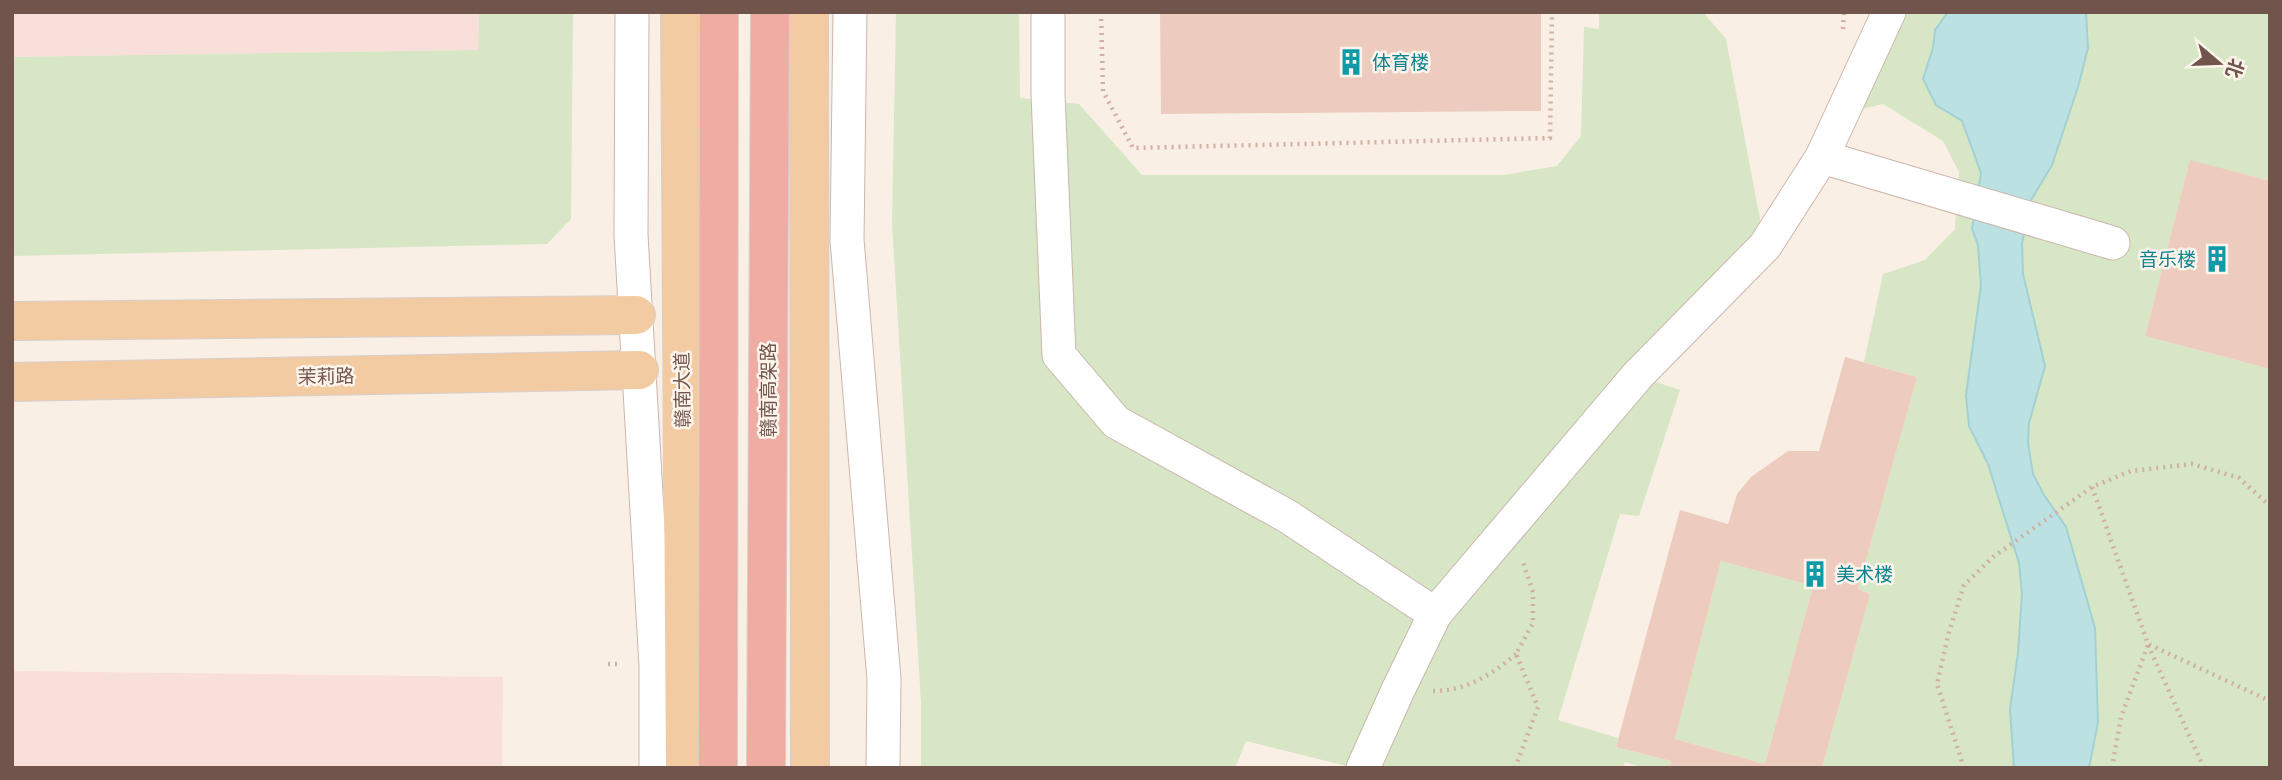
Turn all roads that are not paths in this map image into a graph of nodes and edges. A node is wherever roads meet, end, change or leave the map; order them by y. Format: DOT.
graph roads {
  1 [pos="632,12"];
  2 [pos="680,12"];
  3 [pos="719,12"];
  4 [pos="770,12"];
  5 [pos="809,12"];
  6 [pos="850,12"];
  7 [pos="1048,12"];
  8 [pos="1889,12"];
  9 [pos="1822,157"];
  10 [pos="2113,243"];
  11 [pos="636,315"];
  12 [pos="12,321"];
  13 [pos="639,370"];
  14 [pos="12,382"];
  15 [pos="1435,614"];
  16 [pos="656,768"];
  17 [pos="685,768"];
  18 [pos="718,768"];
  19 [pos="766,768"];
  20 [pos="810,768"];
  21 [pos="883,768"];
  22 [pos="1363,768"];
  1 -- 11 [label="street"];
  2 -- 17 [label="main road, 赣南大道"];
  3 -- 18 [label="highway, bridge"];
  4 -- 19 [label="highway, 赣南高架路, bridge"];
  5 -- 20 [label="main road"];
  6 -- 21 [label="street"];
  7 -- 15 [label="street"];
  8 -- 9 [label="street"];
  9 -- 10 [label="street"];
  9 -- 15 [label="street"];
  11 -- 12 [label="main road"];
  11 -- 13 [label="street"];
  13 -- 14 [label="main road, 茉莉路"];
  13 -- 16 [label="street"];
  15 -- 22 [label="street"];
}
